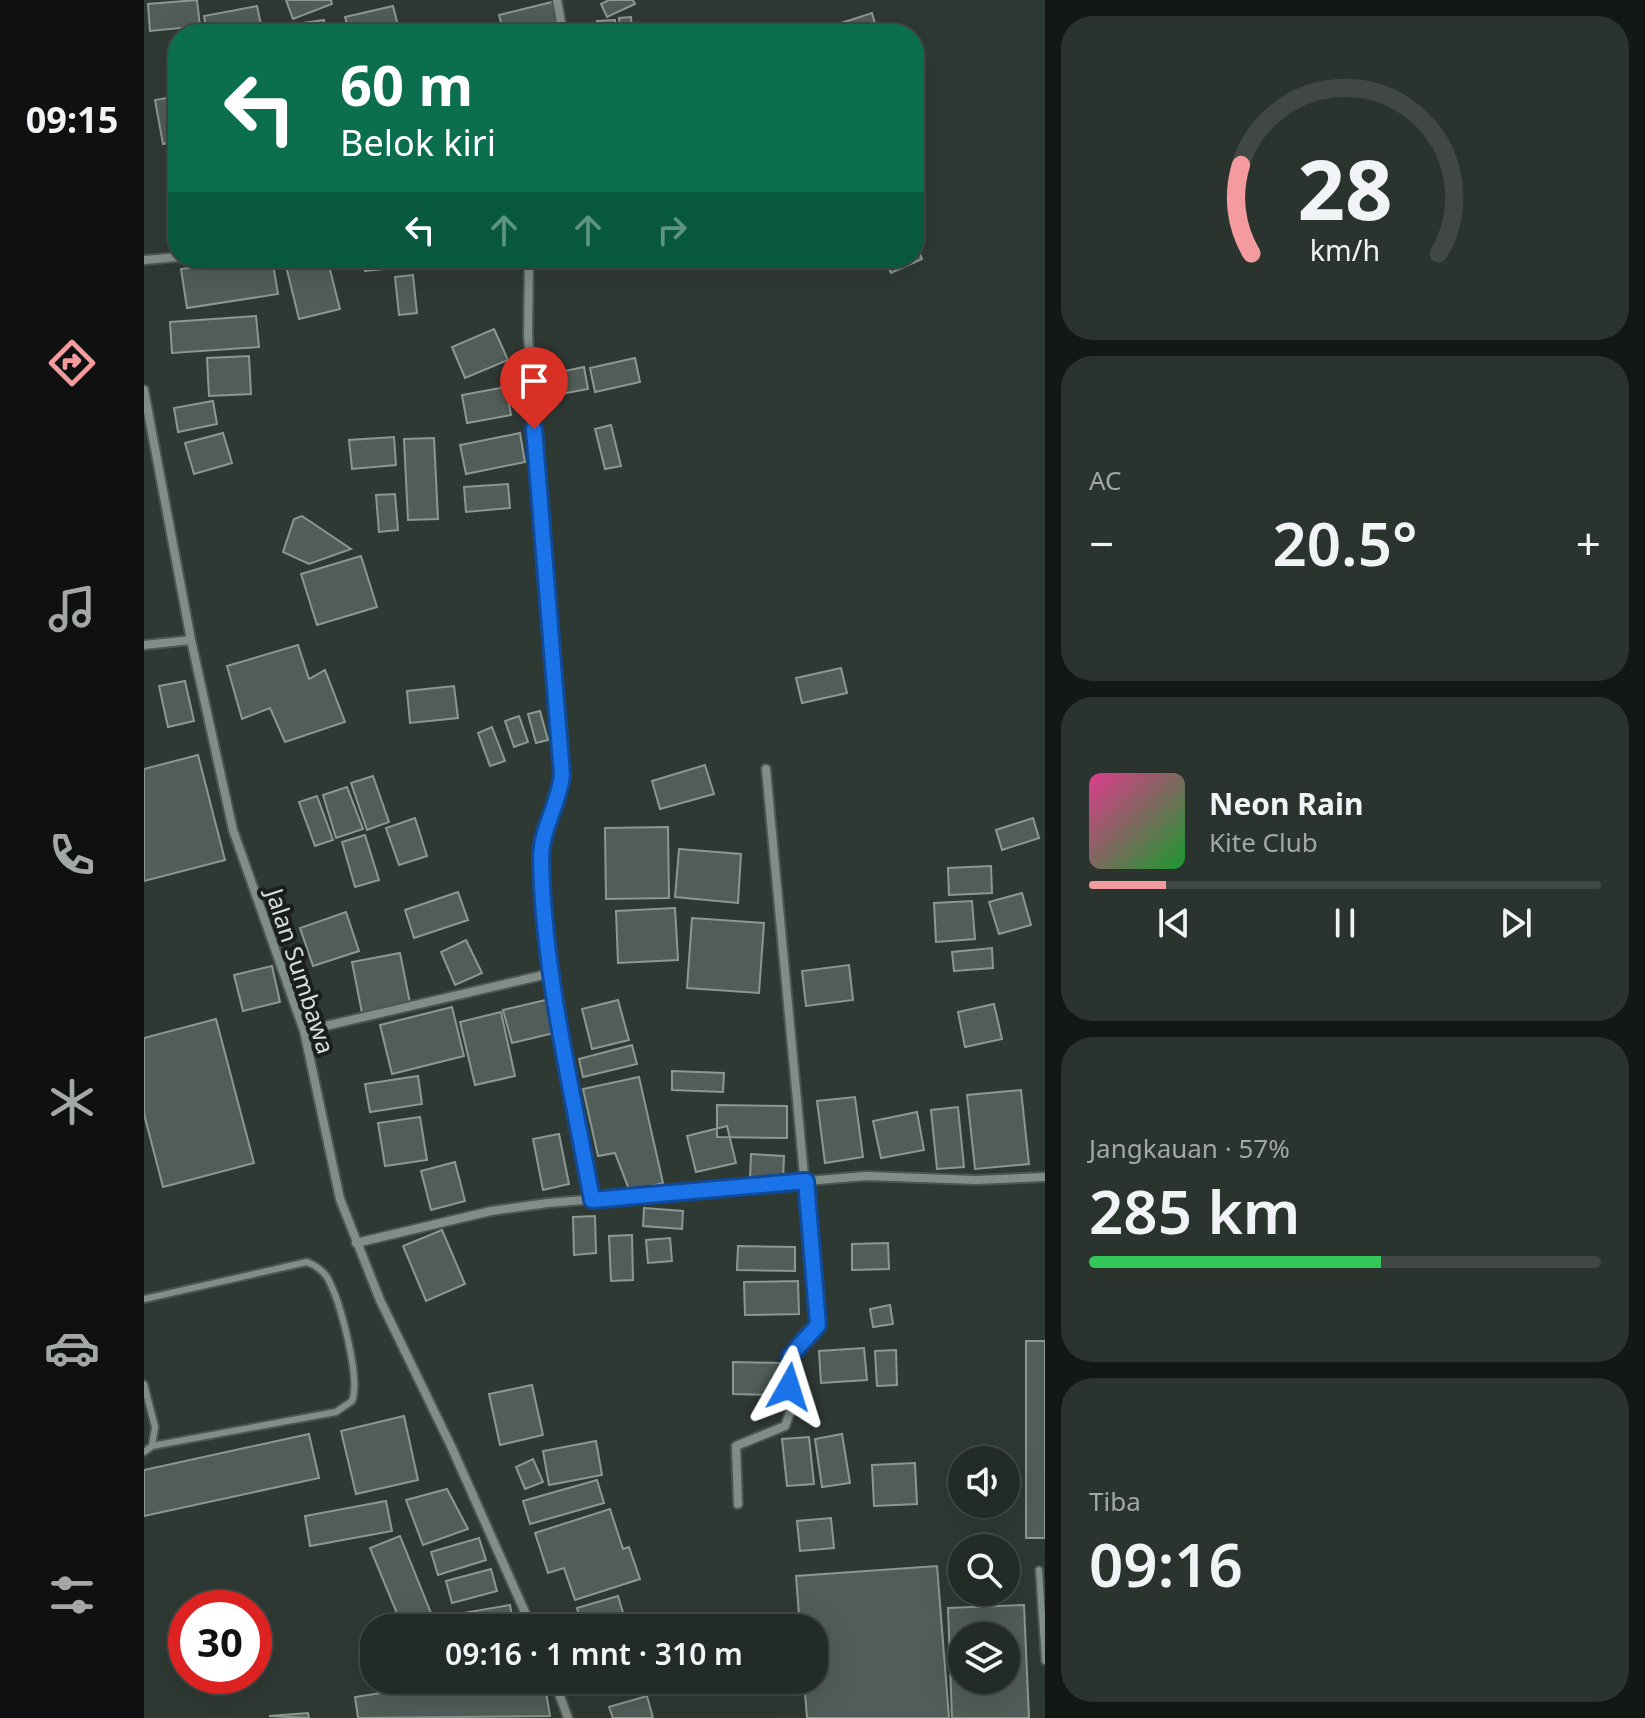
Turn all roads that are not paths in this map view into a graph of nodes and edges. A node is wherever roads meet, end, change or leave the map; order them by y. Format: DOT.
graph roads {
  1 [pos="557,0"];
  2 [pos="561,24"];
  3 [pos="168,258"];
  4 [pos="144,260"];
  5 [pos="529,268"];
  6 [pos="144,390"];
  7 [pos="144,398"];
  8 [pos="191,640"];
  9 [pos="144,645"];
  10 [pos="766,769"];
  11 [pos="552,973"];
  12 [pos="304,1031"];
  13 [pos="1045,1177"];
  14 [pos="806,1181"];
  15 [pos="592,1200"];
  16 [pos="356,1243"];
  17 [pos="144,1299"];
  18 [pos="144,1384"];
  19 [pos="152,1446"];
  20 [pos="144,1452"];
  21 [pos="738,1504"];
  22 [pos="1039,1570"];
  23 [pos="526,1614"];
  24 [pos="1045,1661"];
  25 [pos="559,1694"];
  26 [pos="568,1718"];
  1 -- 2 [label="street"];
  3 -- 4 [label="street"];
  5 -- 11 [label="street"];
  6 -- 7 [label="street, Jalan Sumbawa"];
  7 -- 8 [label="street, Jalan Sumbawa"];
  8 -- 9 [label="street"];
  8 -- 12 [label="street, Jalan Sumbawa"];
  10 -- 14 [label="street"];
  11 -- 12 [label="street"];
  11 -- 15 [label="street"];
  12 -- 16 [label="street, Jalan Sumbawa"];
  13 -- 14 [label="street"];
  14 -- 15 [label="street"];
  14 -- 21 [label="street"];
  15 -- 16 [label="street"];
  16 -- 23 [label="street, Jalan Sumbawa"];
  17 -- 19 [label="lane"];
  18 -- 19 [label="lane"];
  19 -- 20 [label="lane"];
  22 -- 24 [label="lane"];
  25 -- 26 [label="street"];
}
